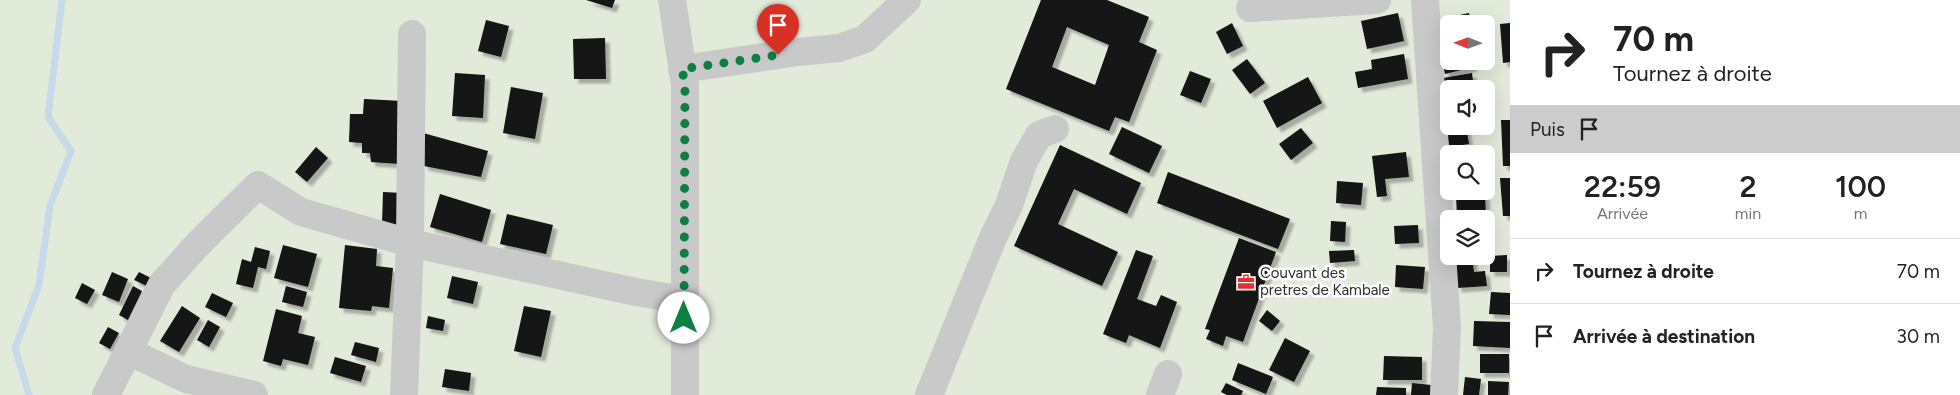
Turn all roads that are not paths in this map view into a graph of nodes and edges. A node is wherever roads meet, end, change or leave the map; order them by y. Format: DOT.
graph roads {
  1 [pos="672,0"];
  2 [pos="907,0"];
  3 [pos="1378,0"];
  4 [pos="1425,0"];
  5 [pos="1250,8"];
  6 [pos="412,34"];
  7 [pos="682,69"];
  8 [pos="1054,129"];
  9 [pos="410,243"];
  10 [pos="684,300"];
  11 [pos="128,352"];
  12 [pos="186,387"];
  13 [pos="106,395"];
  14 [pos="254,395"];
  15 [pos="404,395"];
  16 [pos="685,395"];
  17 [pos="929,395"];
  18 [pos="1444,395"];
  1 -- 7 [label="street"];
  2 -- 7 [label="street"];
  3 -- 5 [label="street"];
  4 -- 18 [label="street"];
  6 -- 9 [label="street"];
  7 -- 10 [label="street"];
  8 -- 17 [label="street"];
  9 -- 10 [label="street"];
  9 -- 11 [label="street"];
  9 -- 15 [label="street"];
  10 -- 16 [label="street"];
  11 -- 12 [label="street"];
  11 -- 13 [label="street"];
  12 -- 14 [label="street"];
}
